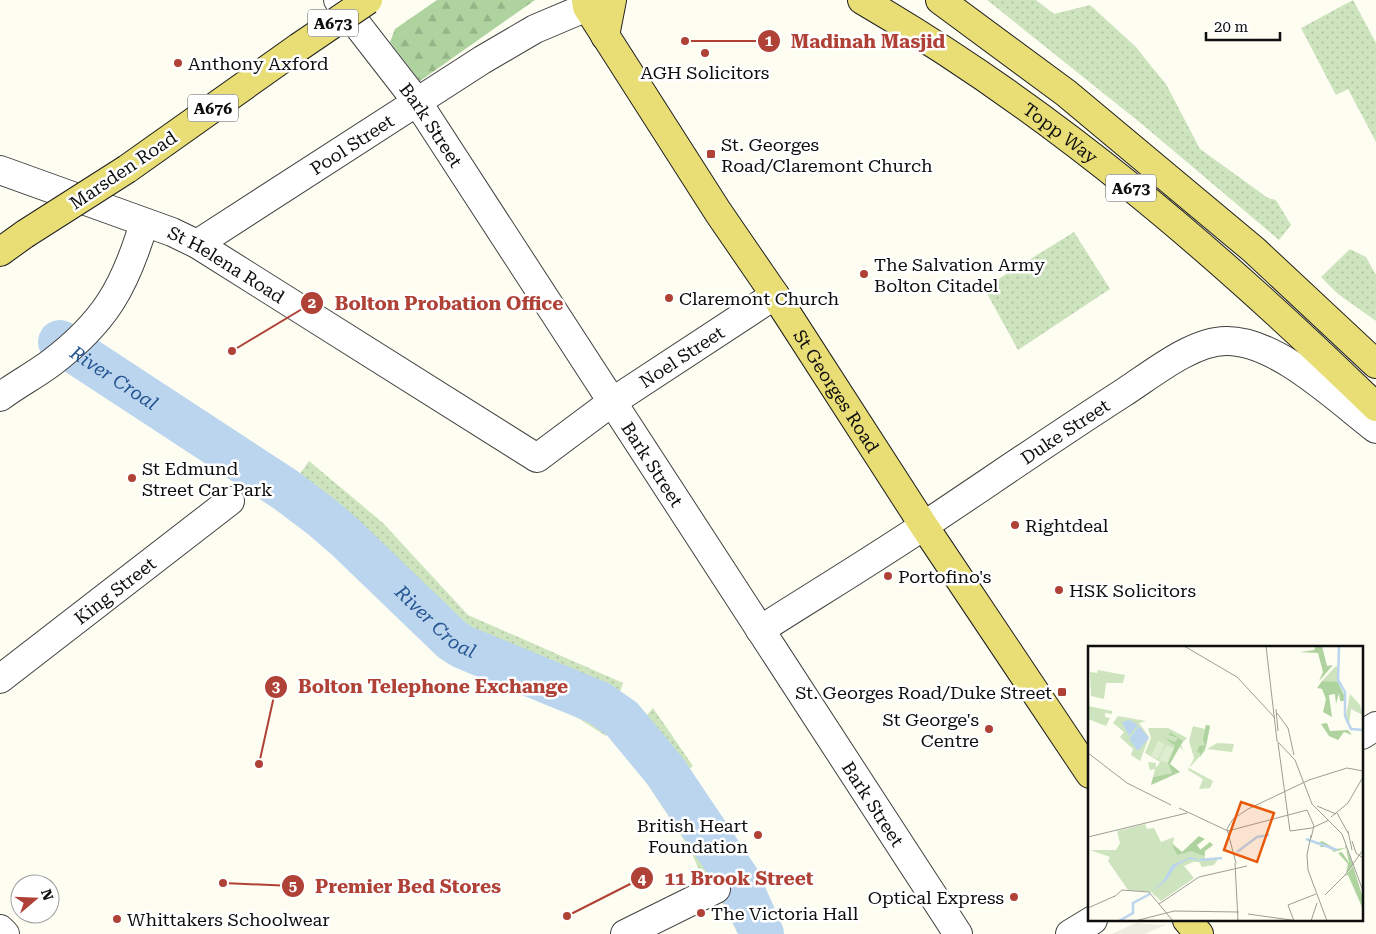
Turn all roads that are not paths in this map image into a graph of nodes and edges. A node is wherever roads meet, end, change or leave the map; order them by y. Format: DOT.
graph roads {
  1 [pos="338,0"];
  2 [pos="368,0"];
  3 [pos="862,0"];
  4 [pos="940,0"];
  5 [pos="590,2"];
  6 [pos="299,47"];
  7 [pos="418,103"];
  8 [pos="0,170"];
  9 [pos="144,223"];
  10 [pos="197,244"];
  11 [pos="0,252"];
  12 [pos="775,295"];
  13 [pos="1376,364"];
  14 [pos="0,397"];
  15 [pos="612,402"];
  16 [pos="1376,407"];
  17 [pos="1376,429"];
  18 [pos="537,458"];
  19 [pos="230,502"];
  20 [pos="924,526"];
  21 [pos="760,630"];
  22 [pos="0,679"];
  23 [pos="1376,726"];
  24 [pos="1364,734"];
  25 [pos="1088,771"];
  26 [pos="716,889"];
  27 [pos="1090,922"];
  28 [pos="1189,922"];
  29 [pos="0,929"];
  30 [pos="5,934"];
  31 [pos="625,934"];
  32 [pos="958,934"];
  33 [pos="1070,934"];
  34 [pos="1198,934"];
  1 -- 7 [label="street, Bark Street"];
  2 -- 6 [label="main road, Marsden Road / A673, bridge"];
  3 -- 16 [label="main road, Topp Way / A673"];
  4 -- 13 [label="main road, Topp Way / A673"];
  5 -- 7 [label="street, Pool Street"];
  5 -- 12 [label="main road, St Georges Road"];
  6 -- 11 [label="main road, Marsden Road / A676, bridge"];
  7 -- 10 [label="street, Pool Street"];
  7 -- 15 [label="street, Bark Street"];
  8 -- 9 [label="street, St Helena Road"];
  9 -- 10 [label="street, St Helena Road"];
  9 -- 14 [label="street"];
  10 -- 18 [label="street, St Helena Road"];
  12 -- 15 [label="street, Noel Street"];
  12 -- 20 [label="main road, St Georges Road"];
  15 -- 18 [label="street, Noel Street"];
  15 -- 21 [label="street, Bark Street"];
  17 -- 20 [label="street, Duke Street"];
  19 -- 22 [label="street, King Street"];
  20 -- 21 [label="street, Duke Street"];
  20 -- 25 [label="main road, St Georges Road"];
  21 -- 32 [label="street, Bark Street"];
  23 -- 24 [label="street"];
  26 -- 31 [label="street"];
  27 -- 33 [label="street"];
  28 -- 34 [label="main road"];
  29 -- 30 [label="street"];
}
